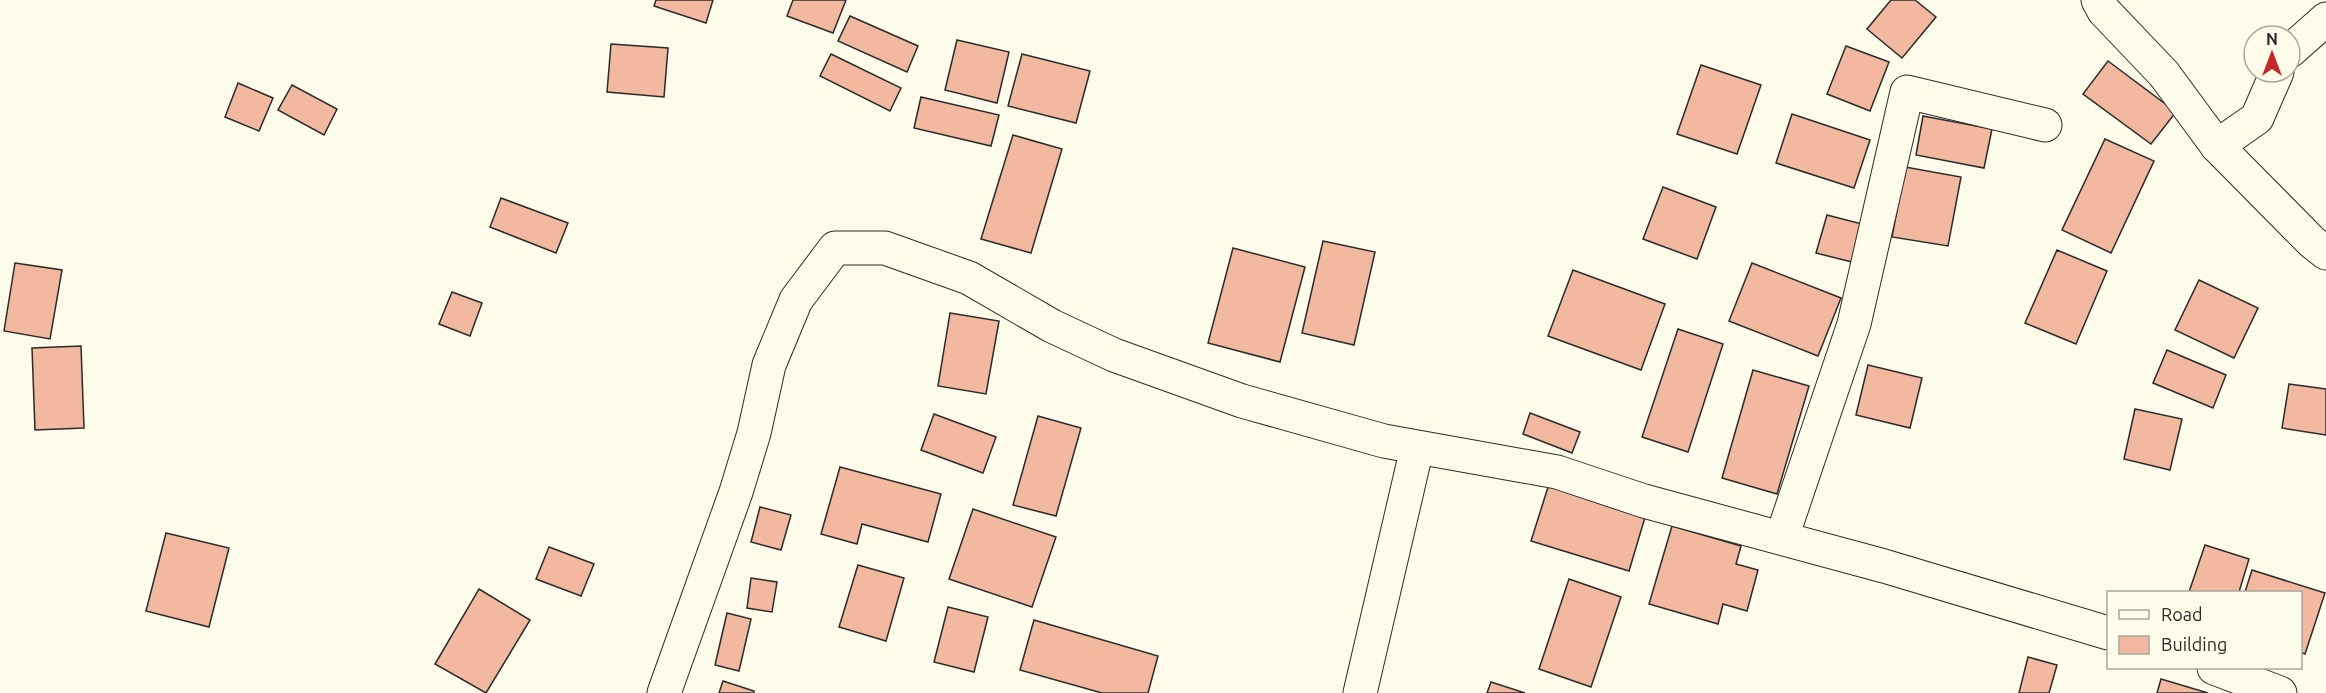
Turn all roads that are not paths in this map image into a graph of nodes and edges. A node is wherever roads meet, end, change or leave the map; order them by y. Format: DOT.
graph roads {
  1 [pos="2098,0"];
  2 [pos="2326,19"];
  3 [pos="2302,40"];
  4 [pos="2272,84"];
  5 [pos="2044,125"];
  6 [pos="2217,146"];
  7 [pos="2326,253"];
  8 [pos="1417,448"];
  9 [pos="1782,537"];
  10 [pos="2107,632"];
  11 [pos="2217,669"];
  12 [pos="664,693"];
  13 [pos="1360,693"];
  14 [pos="2280,693"];
  1 -- 6 [label="street"];
  2 -- 3 [label="street"];
  4 -- 6 [label="street"];
  5 -- 9 [label="street"];
  6 -- 7 [label="street"];
  8 -- 9 [label="street"];
  8 -- 12 [label="street"];
  8 -- 13 [label="street"];
  9 -- 10 [label="street"];
  11 -- 14 [label="street"];
}
